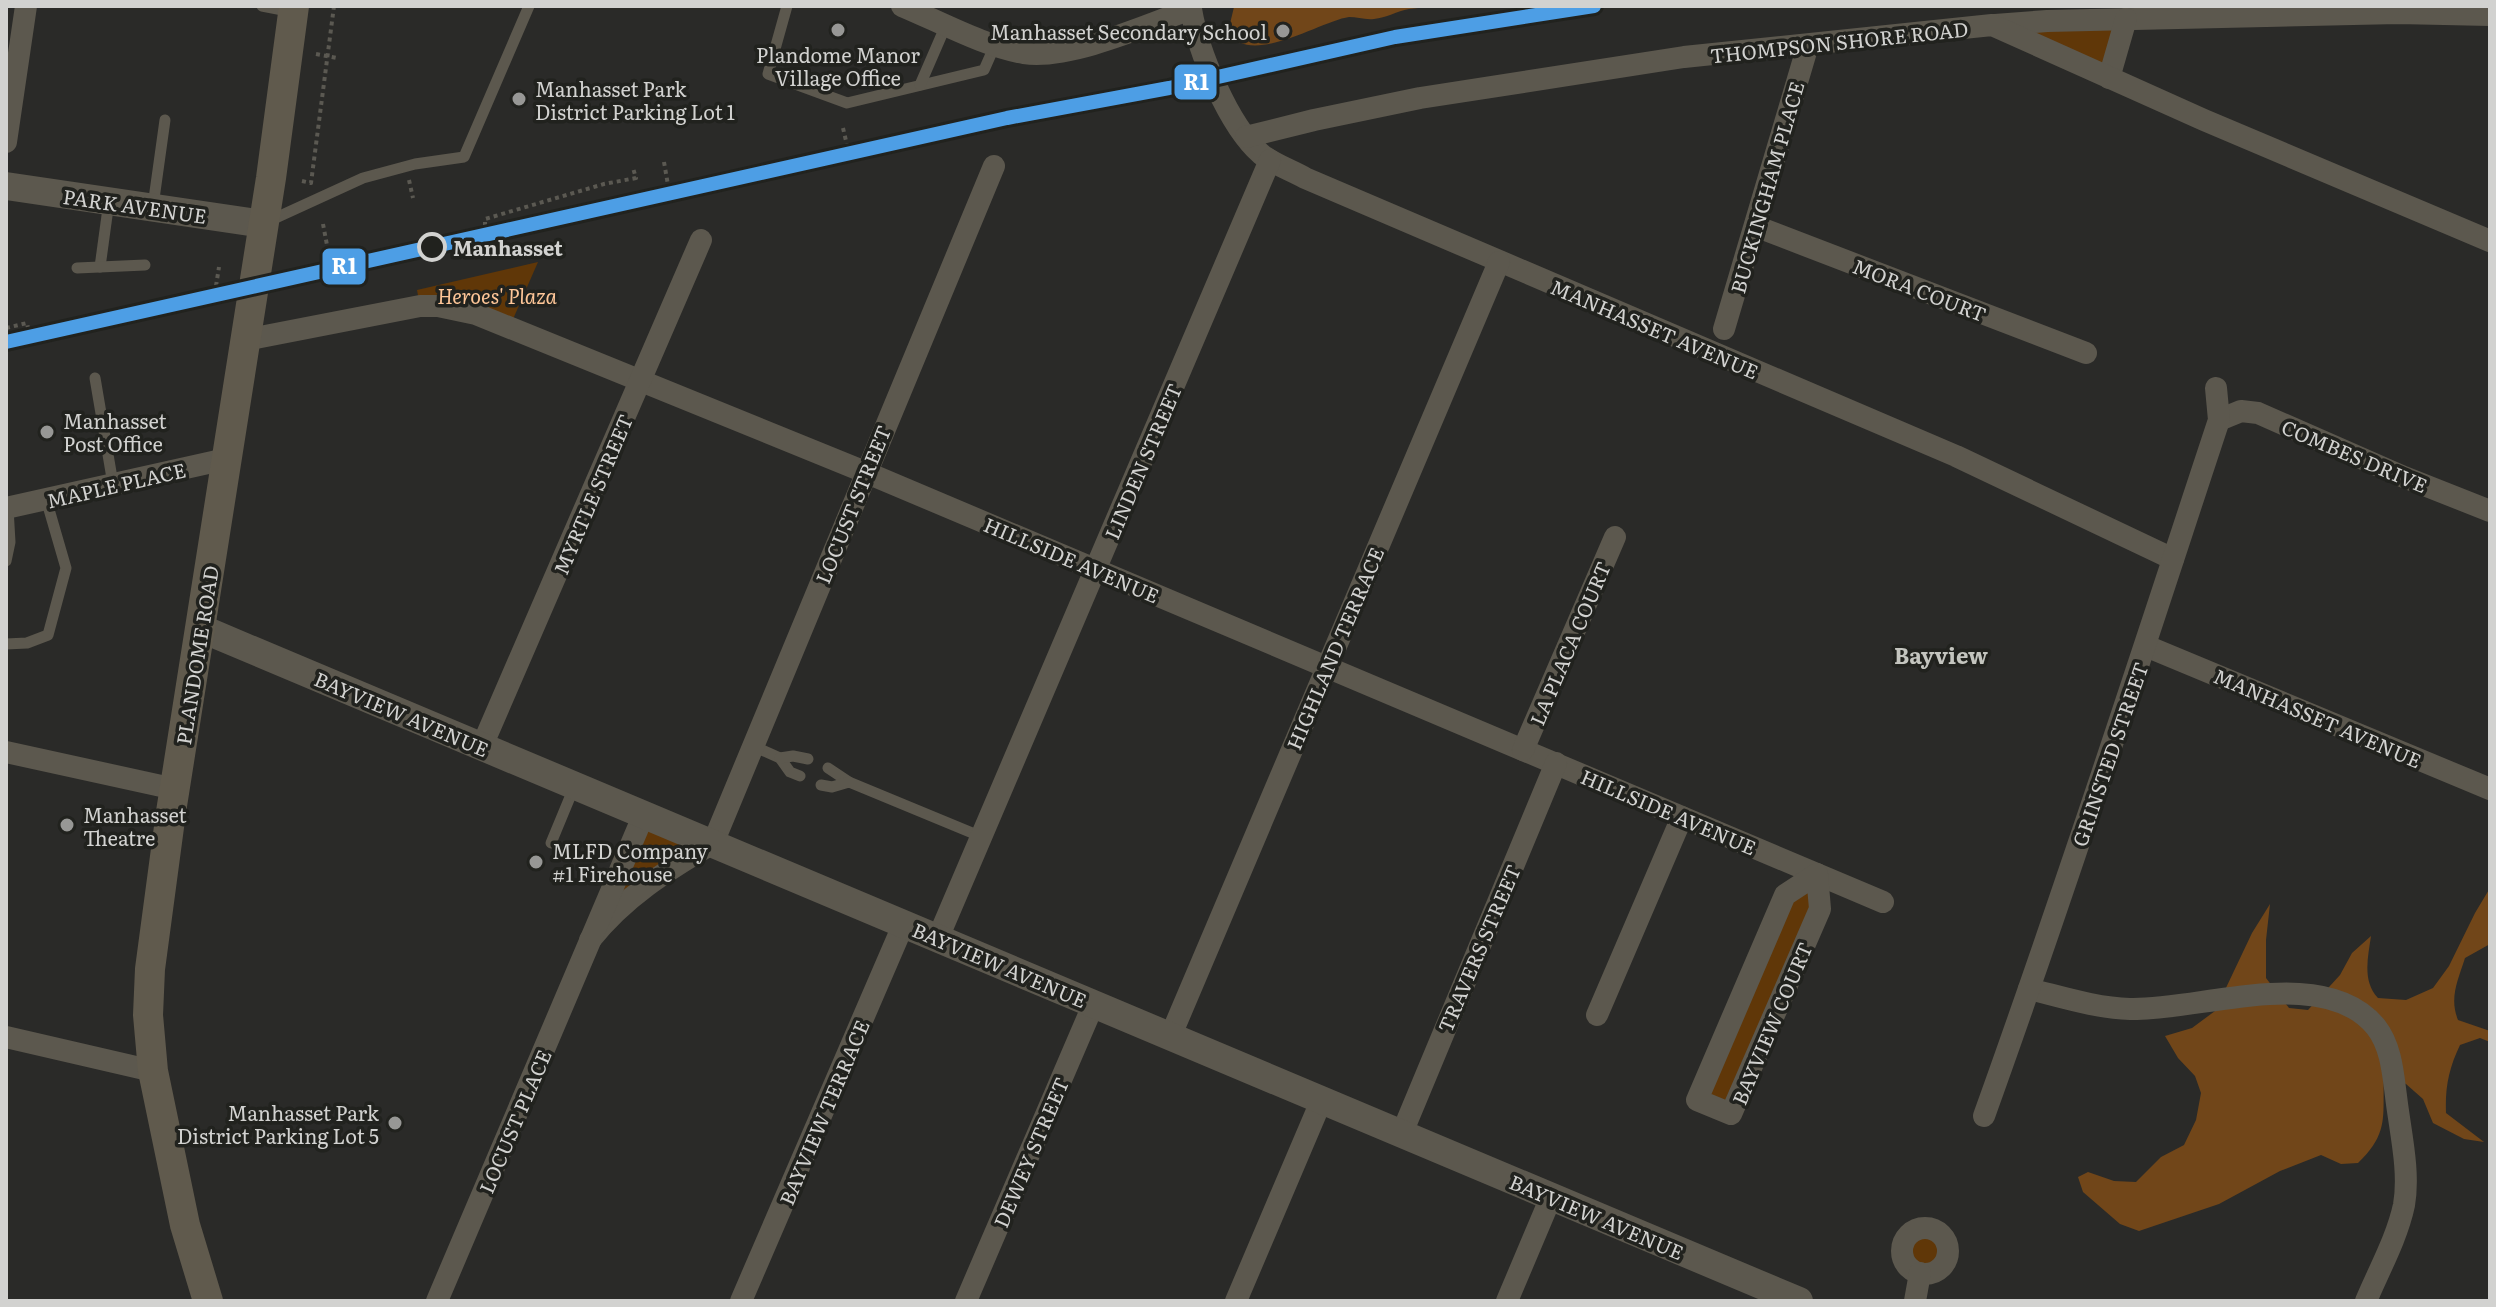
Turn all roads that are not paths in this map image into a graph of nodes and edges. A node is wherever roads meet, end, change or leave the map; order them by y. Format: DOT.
graph roads {
  1 [pos="26,6"];
  2 [pos="262,6"];
  3 [pos="529,6"];
  4 [pos="787,6"];
  5 [pos="902,6"];
  6 [pos="1191,7"];
  7 [pos="294,9"];
  8 [pos="2127,13"];
  9 [pos="2490,15"];
  10 [pos="946,25"];
  11 [pos="1992,25"];
  12 [pos="995,45"];
  13 [pos="1808,45"];
  14 [pos="11,77"];
  15 [pos="2109,78"];
  16 [pos="920,85"];
  17 [pos="165,120"];
  18 [pos="1246,137"];
  19 [pos="6,142"];
  20 [pos="1270,160"];
  21 [pos="994,166"];
  22 [pos="6,186"];
  23 [pos="109,201"];
  24 [pos="153,207"];
  25 [pos="1755,226"];
  26 [pos="262,237"];
  27 [pos="701,240"];
  28 [pos="2490,241"];
  29 [pos="1499,262"];
  30 [pos="145,265"];
  31 [pos="100,267"];
  32 [pos="77,268"];
  33 [pos="1724,329"];
  34 [pos="247,331"];
  35 [pos="2086,353"];
  36 [pos="95,378"];
  37 [pos="641,381"];
  38 [pos="2216,388"];
  39 [pos="2219,420"];
  40 [pos="226,459"];
  41 [pos="865,472"];
  42 [pos="113,484"];
  43 [pos="46,499"];
  44 [pos="7,508"];
  45 [pos="2490,511"];
  46 [pos="1615,537"];
  47 [pos="8,546"];
  48 [pos="2173,559"];
  49 [pos="6,561"];
  50 [pos="1096,569"];
  51 [pos="200,628"];
  52 [pos="6,644"];
  53 [pos="2146,646"];
  54 [pos="1326,666"];
  55 [pos="482,746"];
  56 [pos="753,746"];
  57 [pos="1523,750"];
  58 [pos="6,752"];
  59 [pos="780,758"];
  60 [pos="808,759"];
  61 [pos="1556,763"];
  62 [pos="828,768"];
  63 [pos="800,776"];
  64 [pos="849,782"];
  65 [pos="575,785"];
  66 [pos="821,785"];
  67 [pos="175,789"];
  68 [pos="2490,789"];
  69 [pos="644,814"];
  70 [pos="1682,817"];
  71 [pos="982,837"];
  72 [pos="551,843"];
  73 [pos="713,843"];
  74 [pos="1817,874"];
  75 [pos="1883,902"];
  76 [pos="904,923"];
  77 [pos="938,938"];
  78 [pos="590,940"];
  79 [pos="2029,989"];
  80 [pos="1094,1003"];
  81 [pos="1597,1015"];
  82 [pos="1171,1035"];
  83 [pos="6,1037"];
  84 [pos="153,1071"];
  85 [pos="1322,1099"];
  86 [pos="1984,1116"];
  87 [pos="1402,1133"];
  88 [pos="1551,1197"];
  89 [pos="1920,1273"];
  90 [pos="1787,1299"];
  91 [pos="208,1301"];
  92 [pos="437,1301"];
  93 [pos="741,1301"];
  94 [pos="966,1301"];
  95 [pos="1236,1301"];
  96 [pos="1507,1301"];
  97 [pos="1915,1301"];
  98 [pos="2366,1301"];
  1 -- 14 [label="street"];
  2 -- 7 [label="lane"];
  3 -- 26 [label="lane"];
  4 -- 16 [label="lane"];
  5 -- 10 [label="street"];
  6 -- 12 [label="street"];
  6 -- 18 [label="street, MANHASSET AVENUE"];
  7 -- 26 [label="main road, PLANDOME ROAD"];
  8 -- 9 [label="street"];
  8 -- 11 [label="street"];
  8 -- 15 [label="street"];
  10 -- 12 [label="street"];
  10 -- 16 [label="lane"];
  11 -- 13 [label="street, THOMPSON SHORE ROAD"];
  11 -- 15 [label="street, THOMPSON SHORE ROAD"];
  12 -- 16 [label="lane"];
  13 -- 18 [label="street, THOMPSON SHORE ROAD"];
  13 -- 25 [label="street, BUCKINGHAM PLACE"];
  14 -- 19 [label="street"];
  15 -- 28 [label="street, THOMPSON SHORE ROAD"];
  17 -- 24 [label="lane"];
  18 -- 20 [label="street, MANHASSET AVENUE"];
  20 -- 29 [label="street, MANHASSET AVENUE"];
  20 -- 50 [label="street, LINDEN STREET"];
  21 -- 41 [label="street, LOCUST STREET"];
  22 -- 23 [label="street, PARK AVENUE"];
  23 -- 24 [label="street, PARK AVENUE"];
  23 -- 31 [label="lane"];
  24 -- 26 [label="street, PARK AVENUE"];
  25 -- 33 [label="street, BUCKINGHAM PLACE"];
  25 -- 35 [label="street, MORA COURT"];
  26 -- 34 [label="main road, PLANDOME ROAD"];
  27 -- 37 [label="street, MYRTLE STREET"];
  29 -- 48 [label="street, MANHASSET AVENUE"];
  29 -- 54 [label="street, HIGHLAND TERRACE"];
  30 -- 31 [label="lane"];
  31 -- 32 [label="lane"];
  34 -- 37 [label="street, HILLSIDE AVENUE"];
  34 -- 40 [label="main road, PLANDOME ROAD"];
  36 -- 42 [label="lane"];
  37 -- 41 [label="street, HILLSIDE AVENUE"];
  37 -- 55 [label="street, MYRTLE STREET"];
  38 -- 39 [label="street, GRINSTED STREET"];
  39 -- 45 [label="street, COMBES DRIVE"];
  39 -- 48 [label="street, GRINSTED STREET"];
  40 -- 42 [label="street, MAPLE PLACE"];
  40 -- 51 [label="main road, PLANDOME ROAD"];
  41 -- 50 [label="street, HILLSIDE AVENUE"];
  41 -- 56 [label="street, LOCUST STREET"];
  42 -- 43 [label="street, MAPLE PLACE"];
  43 -- 44 [label="street, MAPLE PLACE"];
  43 -- 52 [label="lane"];
  44 -- 47 [label="lane"];
  46 -- 57 [label="street, LA PLACA COURT"];
  47 -- 49 [label="lane"];
  48 -- 53 [label="street, GRINSTED STREET"];
  50 -- 54 [label="street, HILLSIDE AVENUE"];
  50 -- 71 [label="street, LINDEN STREET"];
  51 -- 55 [label="street, BAYVIEW AVENUE"];
  51 -- 67 [label="main road, PLANDOME ROAD"];
  53 -- 68 [label="street, MANHASSET AVENUE"];
  53 -- 79 [label="street, GRINSTED STREET"];
  54 -- 57 [label="street, HILLSIDE AVENUE"];
  54 -- 82 [label="street, HIGHLAND TERRACE"];
  55 -- 65 [label="street, BAYVIEW AVENUE"];
  56 -- 59 [label="lane"];
  56 -- 73 [label="street, LOCUST STREET"];
  57 -- 61 [label="street, HILLSIDE AVENUE"];
  58 -- 67 [label="street"];
  59 -- 60 [label="lane"];
  59 -- 63 [label="lane"];
  61 -- 70 [label="street, HILLSIDE AVENUE"];
  61 -- 87 [label="street, TRAVERS STREET"];
  62 -- 64 [label="lane"];
  64 -- 66 [label="lane"];
  64 -- 71 [label="lane"];
  65 -- 69 [label="street, BAYVIEW AVENUE"];
  65 -- 72 [label="lane"];
  67 -- 84 [label="main road, PLANDOME ROAD"];
  69 -- 73 [label="street, BAYVIEW AVENUE"];
  69 -- 78 [label="street, LOCUST PLACE"];
  70 -- 74 [label="street, HILLSIDE AVENUE"];
  70 -- 81 [label="street"];
  71 -- 77 [label="street, LINDEN STREET"];
  73 -- 76 [label="street, BAYVIEW AVENUE"];
  73 -- 78 [label="street, LOCUST PLACE"];
  74 -- 74 [label="street, BAYVIEW COURT"];
  74 -- 75 [label="street, HILLSIDE AVENUE"];
  76 -- 77 [label="street, BAYVIEW AVENUE"];
  76 -- 93 [label="street, BAYVIEW TERRACE"];
  77 -- 80 [label="street, BAYVIEW AVENUE"];
  78 -- 92 [label="street, LOCUST PLACE"];
  79 -- 86 [label="street, GRINSTED STREET"];
  79 -- 98 [label="street"];
  80 -- 82 [label="street, BAYVIEW AVENUE"];
  80 -- 94 [label="street, DEWEY STREET"];
  82 -- 85 [label="street, BAYVIEW AVENUE"];
  83 -- 84 [label="street"];
  84 -- 91 [label="main road, PLANDOME ROAD"];
  85 -- 87 [label="street, BAYVIEW AVENUE"];
  85 -- 95 [label="street"];
  87 -- 88 [label="street, BAYVIEW AVENUE"];
  88 -- 90 [label="street, BAYVIEW AVENUE"];
  88 -- 96 [label="street"];
  89 -- 97 [label="street"];
}
